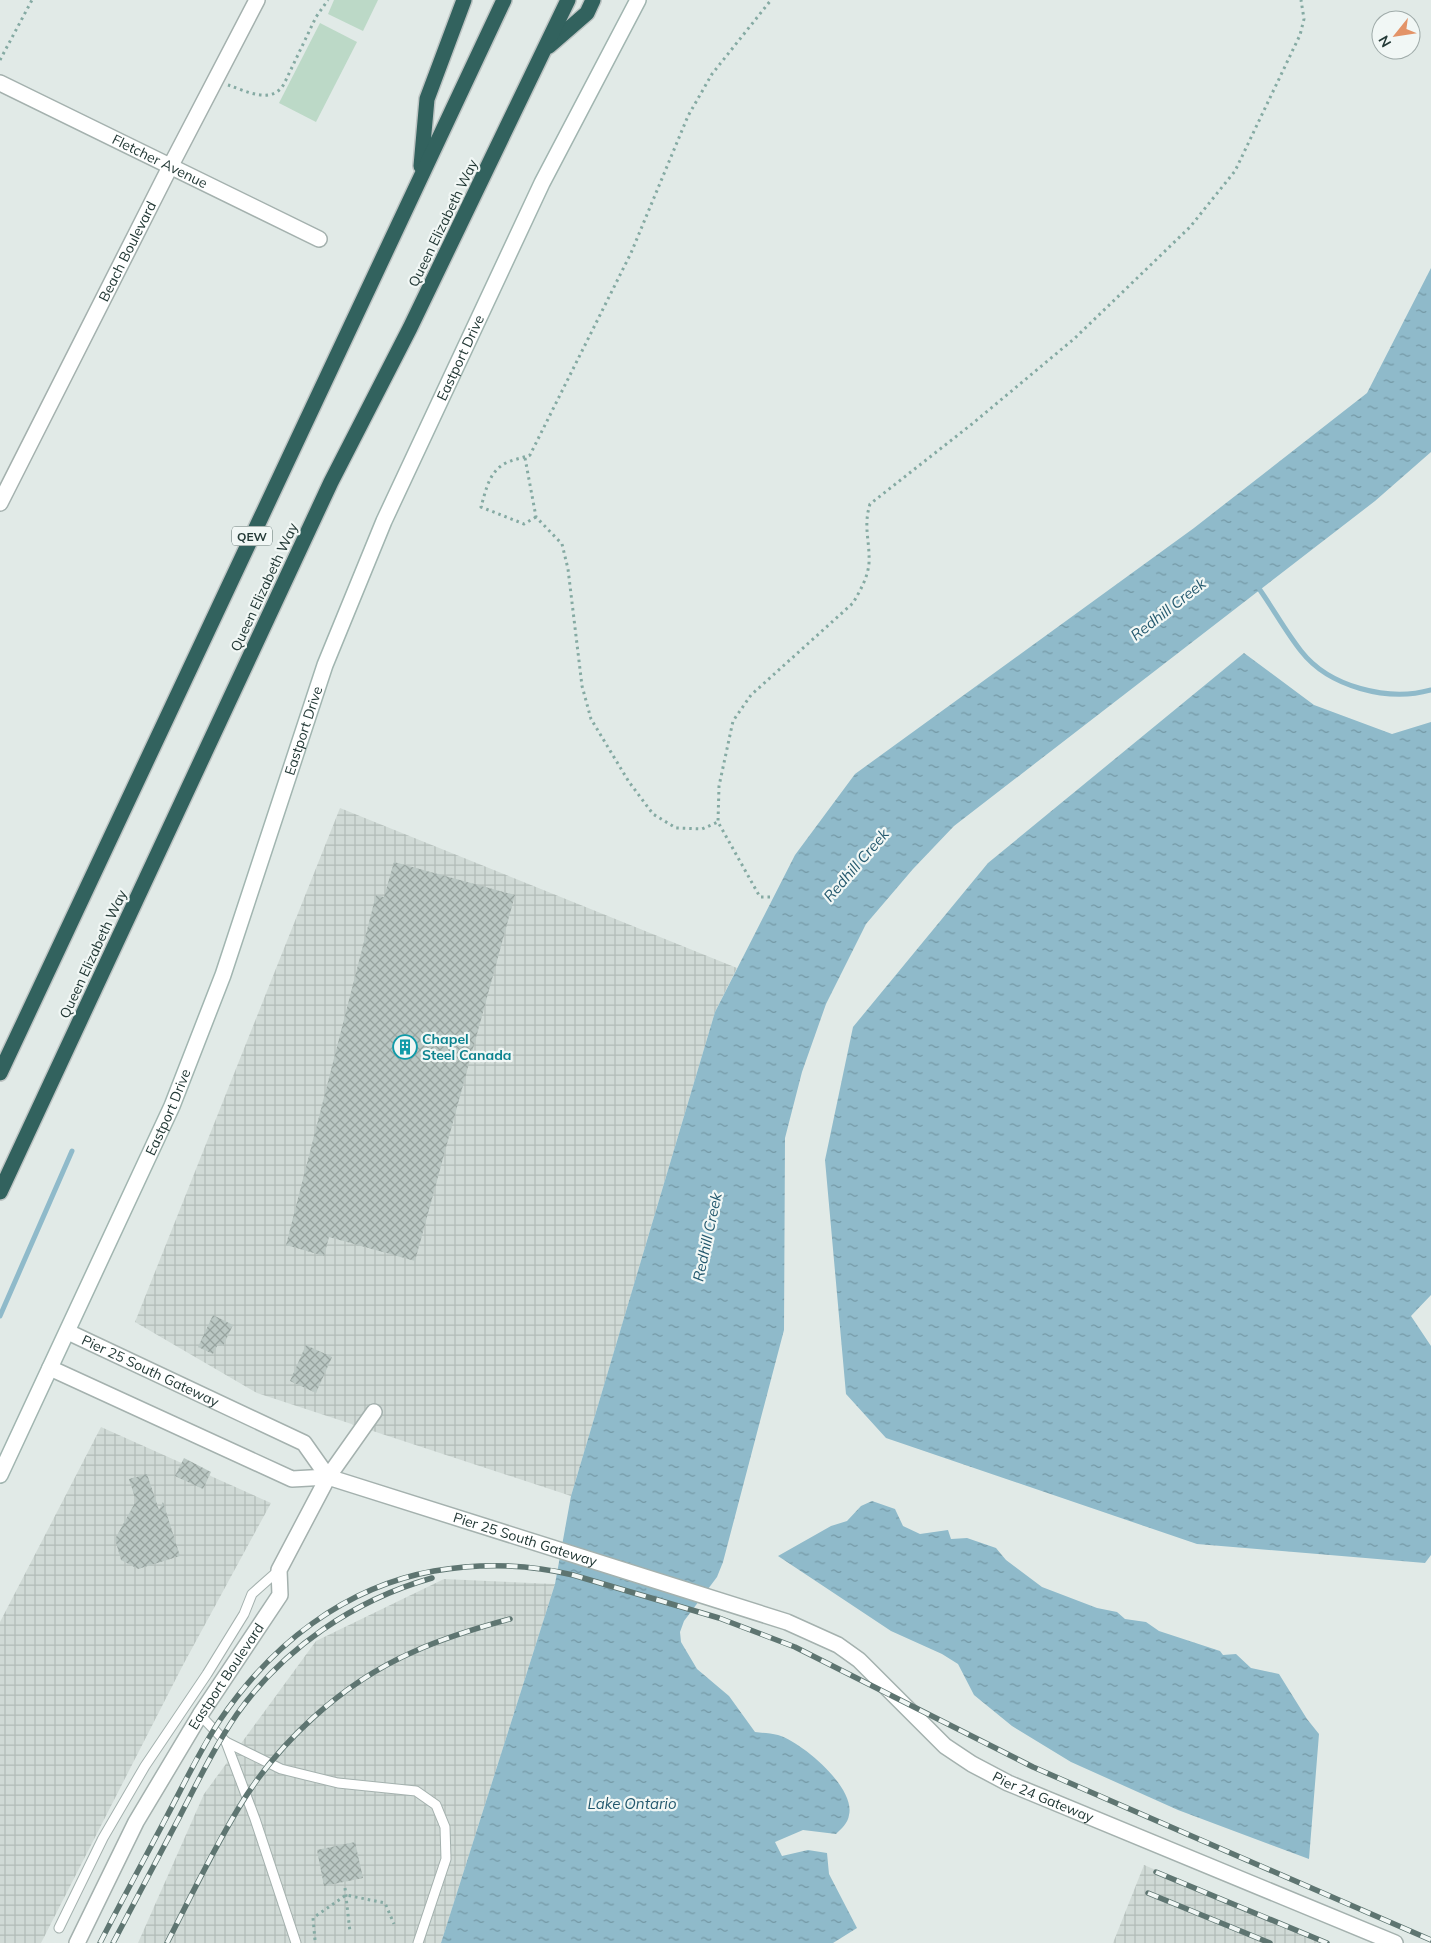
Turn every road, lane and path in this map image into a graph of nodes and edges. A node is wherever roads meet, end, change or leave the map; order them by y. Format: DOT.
graph roads {
  1 [pos="32,0"];
  2 [pos="257,0"];
  3 [pos="328,0"];
  4 [pos="464,0"];
  5 [pos="504,0"];
  6 [pos="568,0"];
  7 [pos="593,0"];
  8 [pos="638,0"];
  9 [pos="771,0"];
  10 [pos="1301,0"];
  11 [pos="545,51"];
  12 [pos="0,60"];
  13 [pos="215,80"];
  14 [pos="0,83"];
  15 [pos="170,167"];
  16 [pos="421,176"];
  17 [pos="320,239"];
  18 [pos="524,458"];
  19 [pos="0,503"];
  20 [pos="536,517"];
  21 [pos="718,822"];
  22 [pos="770,896"];
  23 [pos="0,1073"];
  24 [pos="0,1192"];
  25 [pos="68,1332"];
  26 [pos="50,1368"];
  27 [pos="374,1412"];
  28 [pos="0,1475"];
  29 [pos="328,1477"];
  30 [pos="279,1570"];
  31 [pos="723,1602"];
  32 [pos="200,1715"];
  33 [pos="226,1742"];
  34 [pos="345,1888"];
  35 [pos="346,1895"];
  36 [pos="394,1924"];
  37 [pos="59,1928"];
  38 [pos="350,1932"];
  39 [pos="315,1940"];
  40 [pos="77,1943"];
  41 [pos="296,1943"];
  42 [pos="418,1943"];
  43 [pos="1394,1943"];
  1 -- 12 [label="path"];
  2 -- 13 [label="street, Beach Boulevard"];
  3 -- 13 [label="path"];
  4 -- 16 [label="highway"];
  5 -- 16 [label="highway, QEW"];
  6 -- 11 [label="highway, Queen Elizabeth Way"];
  7 -- 11 [label="highway"];
  8 -- 25 [label="street, Eastport Drive"];
  9 -- 18 [label="path"];
  10 -- 21 [label="path"];
  11 -- 24 [label="highway, Queen Elizabeth Way"];
  13 -- 15 [label="street, Beach Boulevard"];
  14 -- 15 [label="street, Fletcher Avenue"];
  15 -- 17 [label="street, Fletcher Avenue"];
  15 -- 19 [label="street, Beach Boulevard"];
  16 -- 23 [label="highway, QEW"];
  18 -- 20 [label="path"];
  18 -- 20 [label="path"];
  20 -- 21 [label="path"];
  21 -- 22 [label="path"];
  25 -- 26 [label="street, Eastport Drive"];
  25 -- 29 [label="street, Pier 25 South Gateway"];
  26 -- 28 [label="street, Eastport Drive"];
  26 -- 29 [label="street, Pier 25 South Gateway"];
  27 -- 29 [label="street"];
  29 -- 30 [label="street"];
  29 -- 31 [label="street, Pier 25 South Gateway"];
  30 -- 32 [label="street, Eastport Boulevard"];
  30 -- 37 [label="lane"];
  31 -- 43 [label="street, Pier 24 Gateway"];
  32 -- 33 [label="lane"];
  32 -- 40 [label="street, Eastport Boulevard"];
  33 -- 41 [label="lane"];
  33 -- 42 [label="lane"];
  34 -- 35 [label="path"];
  35 -- 36 [label="path"];
  35 -- 38 [label="path"];
  35 -- 39 [label="path"];
}
